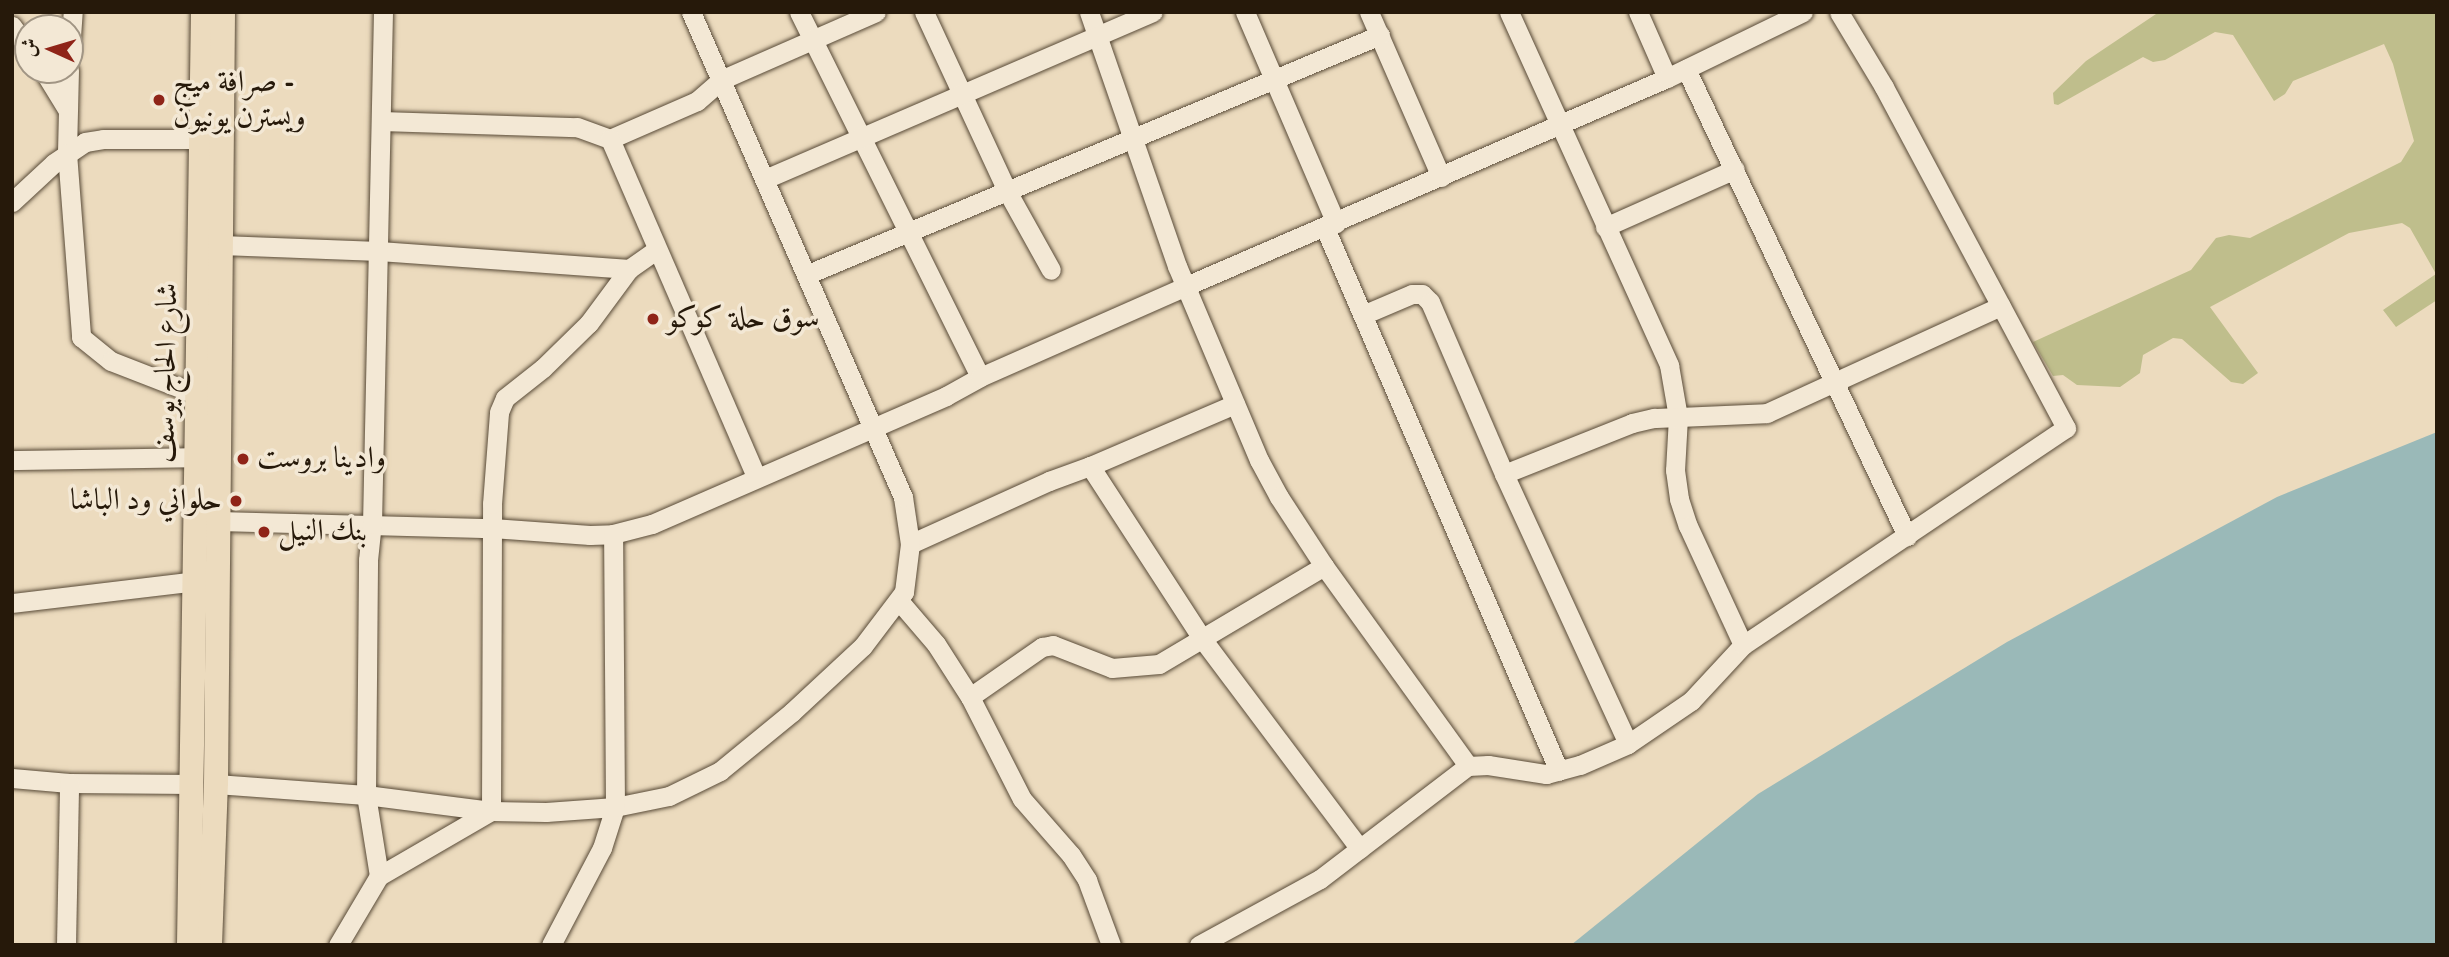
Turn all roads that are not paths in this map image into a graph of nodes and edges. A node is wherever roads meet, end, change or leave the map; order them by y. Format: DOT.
graph roads {
  1 [pos="203,12"];
  2 [pos="223,12"];
  3 [pos="383,12"];
  4 [pos="691,12"];
  5 [pos="799,12"];
  6 [pos="876,12"];
  7 [pos="924,12"];
  8 [pos="1088,12"];
  9 [pos="1153,12"];
  10 [pos="1245,12"];
  11 [pos="1369,12"];
  12 [pos="1509,12"];
  13 [pos="1638,12"];
  14 [pos="1803,12"];
  15 [pos="1839,12"];
  16 [pos="1380,36"];
  17 [pos="1097,37"];
  18 [pos="812,40"];
  19 [pos="1686,69"];
  20 [pos="1667,78"];
  21 [pos="1273,79"];
  22 [pos="721,80"];
  23 [pos="51,84"];
  24 [pos="68,84"];
  25 [pos="963,94"];
  26 [pos="67,110"];
  27 [pos="381,121"];
  28 [pos="1559,125"];
  29 [pos="861,138"];
  30 [pos="1133,138"];
  31 [pos="212,139"];
  32 [pos="610,139"];
  33 [pos="66,153"];
  34 [pos="1735,169"];
  35 [pos="1441,177"];
  36 [pos="765,179"];
  37 [pos="1007,191"];
  38 [pos="12,202"];
  39 [pos="1331,225"];
  40 [pos="1605,227"];
  41 [pos="908,233"];
  42 [pos="221,245"];
  43 [pos="656,250"];
  44 [pos="379,251"];
  45 [pos="629,269"];
  46 [pos="1051,270"];
  47 [pos="808,274"];
  48 [pos="1186,286"];
  49 [pos="2001,306"];
  50 [pos="1365,314"];
  51 [pos="980,377"];
  52 [pos="1836,383"];
  53 [pos="198,395"];
  54 [pos="1235,404"];
  55 [pos="1678,417"];
  56 [pos="872,428"];
  57 [pos="197,457"];
  58 [pos="12,460"];
  59 [pos="1090,466"];
  60 [pos="1504,474"];
  61 [pos="757,478"];
  62 [pos="218,521"];
  63 [pos="372,524"];
  64 [pos="492,528"];
  65 [pos="613,534"];
  66 [pos="1907,536"];
  67 [pos="910,544"];
  68 [pos="1324,566"];
  69 [pos="196,581"];
  70 [pos="900,602"];
  71 [pos="12,603"];
  72 [pos="1203,640"];
  73 [pos="1743,645"];
  74 [pos="970,697"];
  75 [pos="1628,744"];
  76 [pos="1468,766"];
  77 [pos="1559,771"];
  78 [pos="12,778"];
  79 [pos="69,783"];
  80 [pos="205,784"];
  81 [pos="366,795"];
  82 [pos="615,807"];
  83 [pos="491,811"];
  84 [pos="1360,849"];
  85 [pos="379,876"];
  86 [pos="66,945"];
  87 [pos="189,945"];
  88 [pos="210,945"];
  89 [pos="338,945"];
  90 [pos="551,945"];
  91 [pos="1111,945"];
  92 [pos="1199,945"];
  1 -- 31 [label="main road, شارع الحاج يوسف"];
  2 -- 31 [label="main road, شارع الحاج يوسف"];
  3 -- 27 [label="street"];
  4 -- 22 [label="street"];
  5 -- 18 [label="street"];
  6 -- 18 [label="street"];
  7 -- 25 [label="street"];
  8 -- 17 [label="street"];
  9 -- 17 [label="street"];
  10 -- 21 [label="street"];
  11 -- 16 [label="street"];
  12 -- 28 [label="street"];
  13 -- 20 [label="street"];
  14 -- 19 [label="street"];
  15 -- 49 [label="street"];
  16 -- 21 [label="street"];
  16 -- 35 [label="street"];
  17 -- 25 [label="street"];
  17 -- 30 [label="street"];
  18 -- 22 [label="street"];
  18 -- 29 [label="street"];
  19 -- 20 [label="street"];
  19 -- 34 [label="street"];
  20 -- 28 [label="street"];
  21 -- 30 [label="street"];
  21 -- 39 [label="street"];
  22 -- 32 [label="street"];
  22 -- 36 [label="street"];
  23 -- 26 [label="street"];
  24 -- 26 [label="street"];
  25 -- 29 [label="street"];
  25 -- 37 [label="street"];
  26 -- 33 [label="street"];
  27 -- 32 [label="street"];
  27 -- 44 [label="street"];
  28 -- 35 [label="street"];
  28 -- 40 [label="street"];
  29 -- 36 [label="street"];
  29 -- 41 [label="street"];
  30 -- 37 [label="street"];
  30 -- 48 [label="street"];
  31 -- 33 [label="street"];
  31 -- 42 [label="main road, شارع الحاج يوسف"];
  31 -- 53 [label="main road, شارع الحاج يوسف"];
  32 -- 43 [label="street"];
  33 -- 38 [label="street"];
  33 -- 53 [label="street"];
  34 -- 40 [label="street"];
  34 -- 52 [label="street"];
  35 -- 39 [label="street"];
  36 -- 47 [label="street"];
  37 -- 41 [label="street"];
  37 -- 46 [label="street"];
  39 -- 48 [label="street"];
  39 -- 50 [label="street"];
  40 -- 55 [label="street"];
  41 -- 47 [label="street"];
  41 -- 51 [label="street"];
  42 -- 44 [label="street"];
  42 -- 62 [label="main road, شارع الحاج يوسف"];
  43 -- 45 [label="street"];
  43 -- 61 [label="street"];
  44 -- 45 [label="street"];
  44 -- 63 [label="street"];
  45 -- 64 [label="street"];
  47 -- 56 [label="street"];
  48 -- 51 [label="street"];
  48 -- 54 [label="street"];
  49 -- 52 [label="street"];
  49 -- 66 [label="street"];
  50 -- 60 [label="street"];
  50 -- 77 [label="street"];
  51 -- 56 [label="street"];
  52 -- 55 [label="street"];
  52 -- 66 [label="street"];
  53 -- 57 [label="main road, شارع الحاج يوسف"];
  54 -- 59 [label="street"];
  54 -- 68 [label="street"];
  55 -- 60 [label="street"];
  55 -- 73 [label="street"];
  56 -- 61 [label="street"];
  56 -- 67 [label="street"];
  57 -- 58 [label="street"];
  57 -- 69 [label="main road, شارع الحاج يوسف"];
  59 -- 67 [label="street"];
  59 -- 72 [label="street"];
  60 -- 75 [label="street"];
  61 -- 65 [label="street"];
  62 -- 63 [label="street"];
  62 -- 80 [label="main road, شارع الحاج يوسف"];
  63 -- 64 [label="street"];
  63 -- 81 [label="street"];
  64 -- 65 [label="street"];
  64 -- 83 [label="street"];
  65 -- 82 [label="street"];
  66 -- 73 [label="street"];
  67 -- 70 [label="street"];
  68 -- 72 [label="street"];
  68 -- 76 [label="street"];
  69 -- 71 [label="street"];
  69 -- 80 [label="main road, شارع الحاج يوسف"];
  70 -- 74 [label="street"];
  70 -- 82 [label="street"];
  72 -- 74 [label="street"];
  72 -- 84 [label="street"];
  73 -- 75 [label="street"];
  74 -- 91 [label="street"];
  75 -- 77 [label="street"];
  76 -- 77 [label="street"];
  76 -- 84 [label="street"];
  78 -- 79 [label="street"];
  79 -- 80 [label="street"];
  79 -- 86 [label="street"];
  80 -- 81 [label="street"];
  80 -- 87 [label="main road, شارع الحاج يوسف"];
  80 -- 88 [label="main road, شارع الحاج يوسف"];
  81 -- 83 [label="street"];
  81 -- 85 [label="street"];
  82 -- 83 [label="street"];
  82 -- 90 [label="street"];
  83 -- 85 [label="street"];
  84 -- 92 [label="street"];
  85 -- 89 [label="street"];
}
